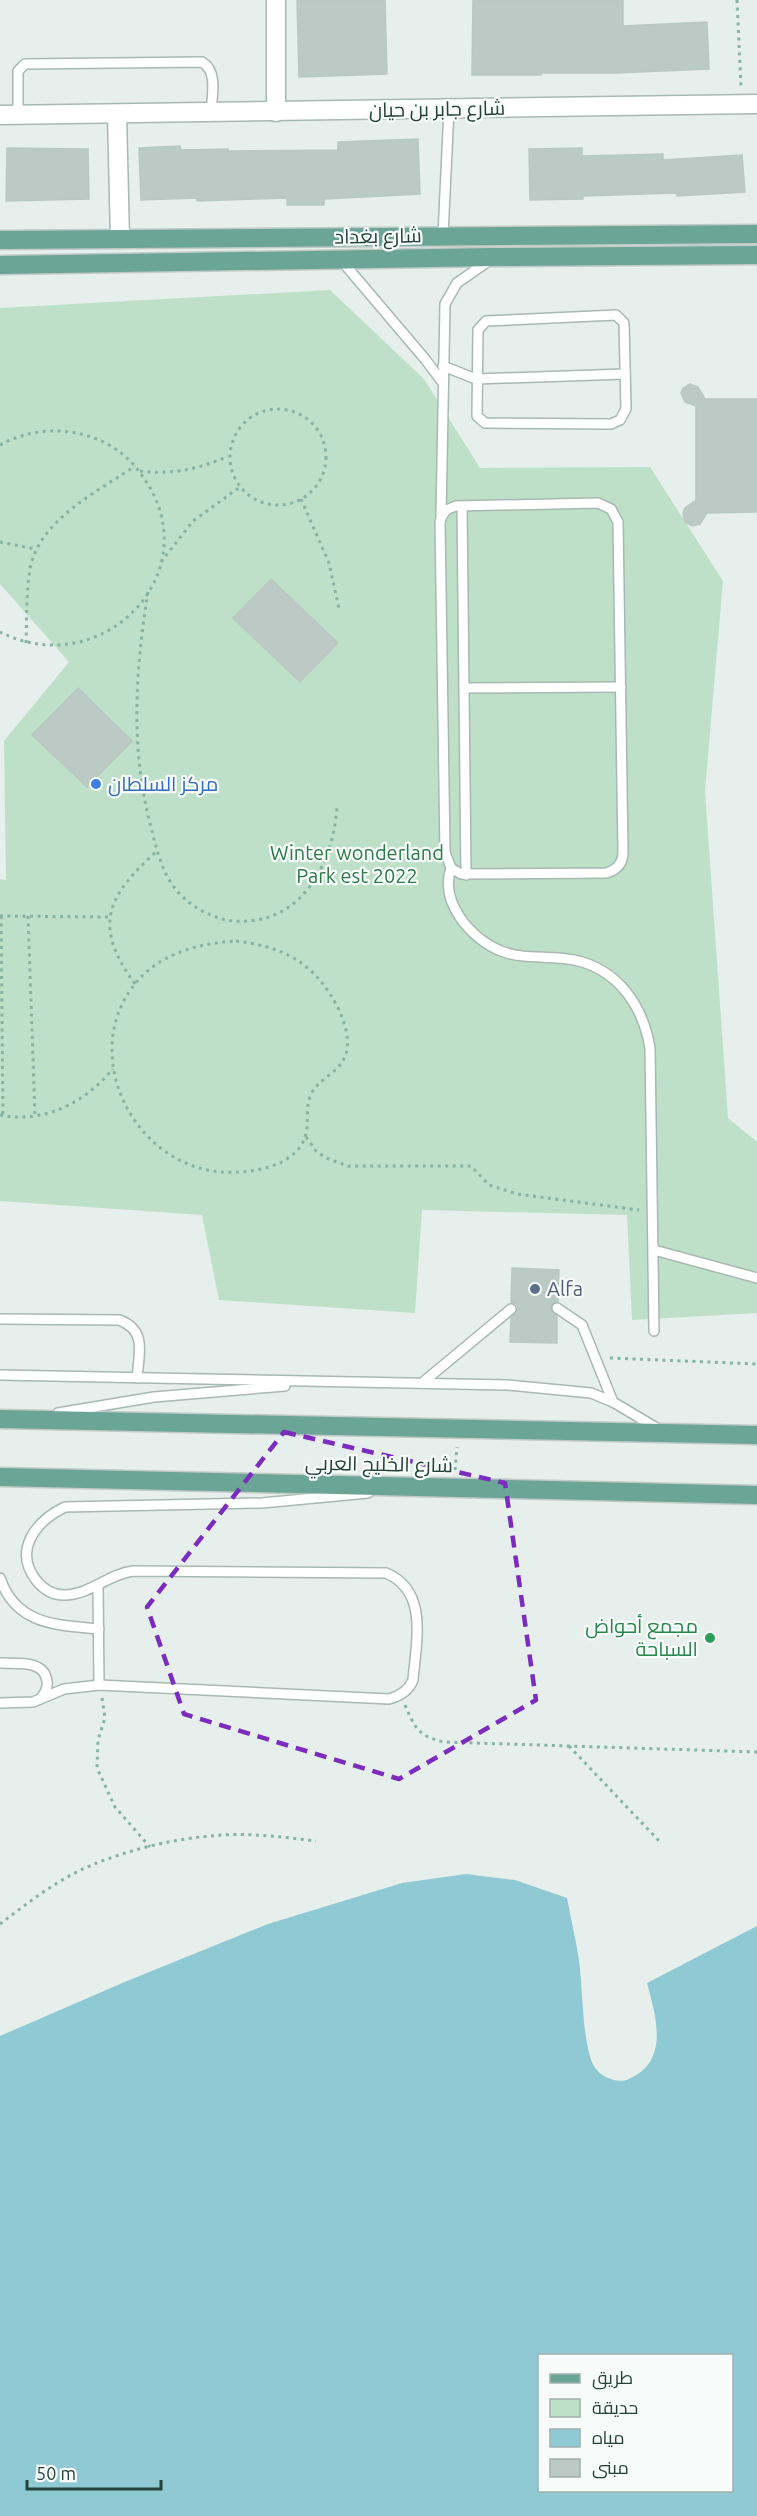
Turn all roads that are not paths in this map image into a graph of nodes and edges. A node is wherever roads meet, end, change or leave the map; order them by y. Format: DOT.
graph roads {
  1 [pos="276,0"];
  2 [pos="749,104"];
  3 [pos="449,109"];
  4 [pos="212,112"];
  5 [pos="276,112"];
  6 [pos="117,114"];
  7 [pos="9,115"];
  8 [pos="757,234"];
  9 [pos="443,235"];
  10 [pos="120,239"];
  11 [pos="0,240"];
  12 [pos="757,255"];
  13 [pos="494,257"];
  14 [pos="340,259"];
  15 [pos="0,265"];
  16 [pos="443,366"];
  17 [pos="626,374"];
  18 [pos="476,380"];
  19 [pos="443,384"];
  20 [pos="462,506"];
  21 [pos="441,516"];
  22 [pos="621,687"];
  23 [pos="464,688"];
  24 [pos="451,868"];
  25 [pos="466,875"];
  26 [pos="654,1250"];
  27 [pos="757,1278"];
  28 [pos="557,1308"];
  29 [pos="511,1310"];
  30 [pos="0,1319"];
  31 [pos="654,1332"];
  32 [pos="0,1375"];
  33 [pos="137,1378"];
  34 [pos="335,1382"];
  35 [pos="422,1383"];
  36 [pos="613,1402"];
  37 [pos="0,1419"];
  38 [pos="22,1420"];
  39 [pos="664,1433"];
  40 [pos="757,1435"];
  41 [pos="0,1477"];
  42 [pos="420,1488"];
  43 [pos="757,1495"];
  44 [pos="0,1578"];
  45 [pos="98,1585"];
  46 [pos="0,1598"];
  47 [pos="11,1602"];
  48 [pos="99,1629"];
  49 [pos="0,1663"];
  50 [pos="99,1684"];
  51 [pos="38,1701"];
  52 [pos="0,1703"];
  1 -- 5 [label="street"];
  2 -- 3 [label="street, شارع جابر بن حيان"];
  3 -- 5 [label="street, شارع جابر بن حيان"];
  3 -- 9 [label="lane"];
  4 -- 5 [label="street, شارع جابر بن حيان"];
  4 -- 6 [label="street, شارع جابر بن حيان"];
  4 -- 7 [label="lane"];
  6 -- 7 [label="street, شارع جابر بن حيان"];
  6 -- 10 [label="street"];
  8 -- 9 [label="main road, شارع بغداد"];
  9 -- 10 [label="main road, شارع بغداد"];
  10 -- 11 [label="main road, شارع بغداد"];
  12 -- 13 [label="main road, شارع بغداد"];
  13 -- 14 [label="main road, شارع بغداد"];
  13 -- 16 [label="lane"];
  14 -- 15 [label="main road, شارع بغداد"];
  14 -- 19 [label="lane"];
  16 -- 18 [label="lane"];
  16 -- 19 [label="lane"];
  17 -- 18 [label="lane"];
  17 -- 18 [label="lane"];
  17 -- 18 [label="lane"];
  19 -- 21 [label="lane"];
  20 -- 21 [label="lane"];
  20 -- 22 [label="lane"];
  20 -- 23 [label="lane"];
  21 -- 24 [label="lane"];
  22 -- 23 [label="lane"];
  22 -- 25 [label="lane"];
  23 -- 25 [label="lane"];
  24 -- 25 [label="lane"];
  24 -- 26 [label="lane"];
  26 -- 27 [label="lane"];
  26 -- 31 [label="lane"];
  28 -- 36 [label="lane"];
  29 -- 35 [label="lane"];
  30 -- 33 [label="lane"];
  32 -- 33 [label="lane"];
  33 -- 34 [label="lane"];
  34 -- 35 [label="lane"];
  34 -- 38 [label="lane"];
  35 -- 36 [label="lane"];
  36 -- 39 [label="lane"];
  37 -- 38 [label="main road, شارع الخليج العربي"];
  38 -- 39 [label="main road, شارع الخليج العربي"];
  39 -- 40 [label="main road, شارع الخليج العربي"];
  41 -- 42 [label="main road, شارع الخليج العربي"];
  42 -- 43 [label="main road, شارع الخليج العربي"];
  42 -- 45 [label="lane"];
  44 -- 47 [label="lane"];
  45 -- 48 [label="lane"];
  45 -- 50 [label="lane"];
  46 -- 47 [label="lane"];
  47 -- 48 [label="lane"];
  48 -- 50 [label="lane"];
  49 -- 51 [label="lane"];
  50 -- 51 [label="lane"];
  51 -- 52 [label="lane"];
}
